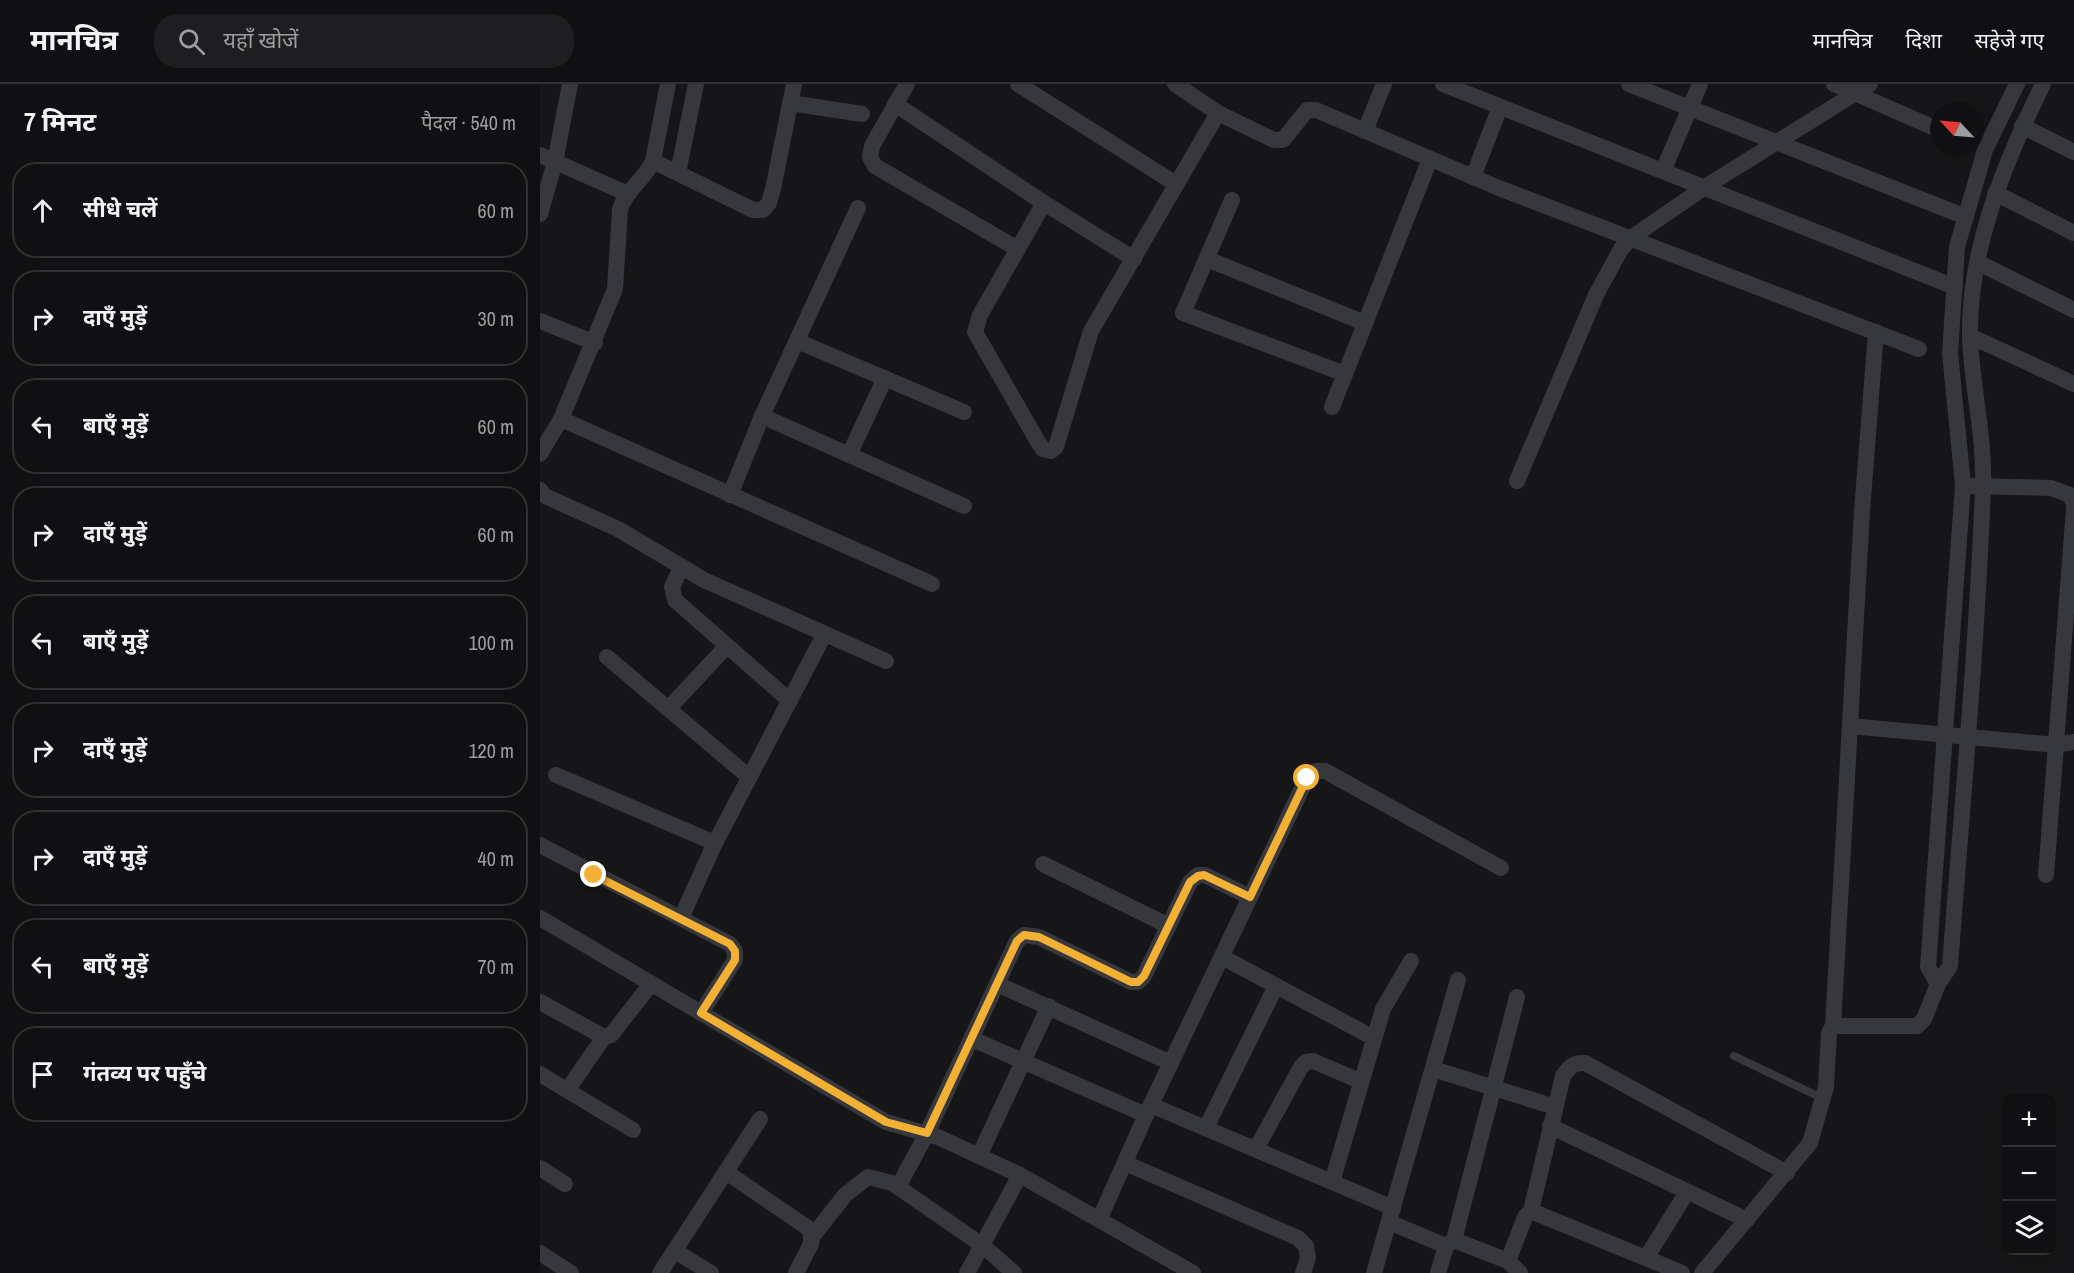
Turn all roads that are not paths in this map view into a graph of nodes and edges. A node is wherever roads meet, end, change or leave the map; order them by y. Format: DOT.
graph roads {
  1 [pos="570,84"];
  2 [pos="668,84"];
  3 [pos="696,84"];
  4 [pos="794,84"];
  5 [pos="907,84"];
  6 [pos="1018,84"];
  7 [pos="1175,84"];
  8 [pos="1384,84"];
  9 [pos="1443,84"];
  10 [pos="1629,84"];
  11 [pos="1700,84"];
  12 [pos="1834,84"];
  13 [pos="2017,84"];
  14 [pos="2043,84"];
  15 [pos="1863,88"];
  16 [pos="790,103"];
  17 [pos="895,104"];
  18 [pos="1500,107"];
  19 [pos="1690,109"];
  20 [pos="1218,113"];
  21 [pos="862,114"];
  22 [pos="1930,125"];
  23 [pos="2022,126"];
  24 [pos="1365,131"];
  25 [pos="1984,141"];
  26 [pos="1775,143"];
  27 [pos="2074,152"];
  28 [pos="1978,156"];
  29 [pos="548,159"];
  30 [pos="1430,159"];
  31 [pos="653,161"];
  32 [pos="1663,171"];
  33 [pos="678,173"];
  34 [pos="1473,177"];
  35 [pos="1176,184"];
  36 [pos="1705,187"];
  37 [pos="1995,193"];
  38 [pos="628,194"];
  39 [pos="1232,200"];
  40 [pos="1044,203"];
  41 [pos="858,208"];
  42 [pos="540,214"];
  43 [pos="1966,217"];
  44 [pos="2074,233"];
  45 [pos="1631,238"];
  46 [pos="1016,248"];
  47 [pos="1134,259"];
  48 [pos="1206,259"];
  49 [pos="1977,262"];
  50 [pos="1955,287"];
  51 [pos="2074,310"];
  52 [pos="540,321"];
  53 [pos="1365,323"];
  54 [pos="1876,332"];
  55 [pos="1970,336"];
  56 [pos="797,341"];
  57 [pos="595,343"];
  58 [pos="1919,349"];
  59 [pos="1345,374"];
  60 [pos="885,378"];
  61 [pos="2074,384"];
  62 [pos="1332,406"];
  63 [pos="964,412"];
  64 [pos="762,416"];
  65 [pos="561,419"];
  66 [pos="540,454"];
  67 [pos="849,455"];
  68 [pos="1517,481"];
  69 [pos="1963,485"];
  70 [pos="1983,486"];
  71 [pos="540,490"];
  72 [pos="730,495"];
  73 [pos="2073,500"];
  74 [pos="964,506"];
  75 [pos="681,568"];
  76 [pos="2071,580"];
  77 [pos="932,584"];
  78 [pos="2069,628"];
  79 [pos="824,635"];
  80 [pos="726,647"];
  81 [pos="607,657"];
  82 [pos="886,661"];
  83 [pos="790,701"];
  84 [pos="668,709"];
  85 [pos="1850,726"];
  86 [pos="1946,735"];
  87 [pos="1967,738"];
  88 [pos="2074,742"];
  89 [pos="2056,745"];
  90 [pos="556,775"];
  91 [pos="749,777"];
  92 [pos="715,843"];
  93 [pos="540,845"];
  94 [pos="1043,864"];
  95 [pos="1501,868"];
  96 [pos="2046,875"];
  97 [pos="1250,897"];
  98 [pos="540,918"];
  99 [pos="681,918"];
  100 [pos="1169,926"];
  101 [pos="1222,957"];
  102 [pos="1411,961"];
  103 [pos="1458,980"];
  104 [pos="651,984"];
  105 [pos="997,984"];
  106 [pos="1938,984"];
  107 [pos="1275,986"];
  108 [pos="1517,997"];
  109 [pos="540,1002"];
  110 [pos="1049,1006"];
  111 [pos="701,1013"];
  112 [pos="1833,1026"];
  113 [pos="604,1037"];
  114 [pos="1374,1038"];
  115 [pos="972,1039"];
  116 [pos="1734,1056"];
  117 [pos="1024,1061"];
  118 [pos="1171,1063"];
  119 [pos="1432,1069"];
  120 [pos="540,1074"];
  121 [pos="1360,1081"];
  122 [pos="1493,1087"];
  123 [pos="568,1089"];
  124 [pos="1824,1099"];
  125 [pos="1556,1107"];
  126 [pos="1148,1110"];
  127 [pos="760,1119"];
  128 [pos="1550,1126"];
  129 [pos="1206,1128"];
  130 [pos="633,1130"];
  131 [pos="927,1133"];
  132 [pos="1256,1149"];
  133 [pos="979,1156"];
  134 [pos="1125,1163"];
  135 [pos="540,1168"];
  136 [pos="726,1172"];
  137 [pos="1787,1173"];
  138 [pos="1020,1175"];
  139 [pos="1332,1182"];
  140 [pos="564,1184"];
  141 [pos="898,1187"];
  142 [pos="1687,1192"];
  143 [pos="1531,1211"];
  144 [pos="1391,1215"];
  145 [pos="1099,1220"];
  146 [pos="1747,1220"];
  147 [pos="812,1237"];
  148 [pos="1450,1243"];
  149 [pos="982,1245"];
  150 [pos="675,1251"];
  151 [pos="540,1253"];
  152 [pos="1646,1258"];
  153 [pos="1508,1261"];
  154 [pos="571,1273"];
  155 [pos="660,1273"];
  156 [pos="711,1273"];
  157 [pos="796,1273"];
  158 [pos="967,1273"];
  159 [pos="1014,1273"];
  160 [pos="1192,1273"];
  161 [pos="1303,1273"];
  162 [pos="1374,1273"];
  163 [pos="1438,1273"];
  164 [pos="1520,1273"];
  165 [pos="1682,1273"];
  166 [pos="1702,1273"];
  1 -- 29 [label="street"];
  2 -- 31 [label="street"];
  3 -- 33 [label="street"];
  4 -- 16 [label="street"];
  5 -- 17 [label="street"];
  6 -- 35 [label="street"];
  7 -- 20 [label="street"];
  8 -- 24 [label="street"];
  9 -- 18 [label="street"];
  10 -- 19 [label="street"];
  11 -- 19 [label="street"];
  12 -- 15 [label="street"];
  13 -- 25 [label="street"];
  14 -- 23 [label="street"];
  15 -- 22 [label="street"];
  15 -- 26 [label="street"];
  16 -- 21 [label="street"];
  16 -- 33 [label="street"];
  17 -- 40 [label="street"];
  17 -- 46 [label="street"];
  18 -- 32 [label="street"];
  18 -- 34 [label="street"];
  19 -- 26 [label="street"];
  19 -- 32 [label="street"];
  20 -- 24 [label="street"];
  20 -- 35 [label="street"];
  23 -- 27 [label="street"];
  23 -- 37 [label="street"];
  24 -- 30 [label="street"];
  26 -- 36 [label="street"];
  26 -- 43 [label="street"];
  28 -- 43 [label="street"];
  29 -- 38 [label="street"];
  29 -- 42 [label="street"];
  30 -- 34 [label="street"];
  30 -- 53 [label="street"];
  31 -- 33 [label="street"];
  31 -- 38 [label="street"];
  32 -- 36 [label="street"];
  34 -- 45 [label="street"];
  35 -- 47 [label="street"];
  36 -- 45 [label="street"];
  36 -- 50 [label="street"];
  37 -- 44 [label="street"];
  37 -- 49 [label="street"];
  38 -- 57 [label="street"];
  39 -- 48 [label="street"];
  40 -- 46 [label="street"];
  40 -- 47 [label="street"];
  41 -- 56 [label="street"];
  43 -- 50 [label="street"];
  45 -- 54 [label="street"];
  45 -- 68 [label="street"];
  46 -- 47 [label="street"];
  48 -- 53 [label="street"];
  48 -- 59 [label="street"];
  49 -- 51 [label="street"];
  49 -- 55 [label="street"];
  50 -- 69 [label="street"];
  52 -- 57 [label="street"];
  53 -- 59 [label="street"];
  54 -- 58 [label="street"];
  54 -- 85 [label="street"];
  55 -- 61 [label="street"];
  55 -- 70 [label="street"];
  56 -- 60 [label="street"];
  56 -- 64 [label="street"];
  57 -- 65 [label="street"];
  59 -- 62 [label="street"];
  60 -- 63 [label="street"];
  60 -- 67 [label="street"];
  64 -- 67 [label="street"];
  64 -- 72 [label="street"];
  65 -- 66 [label="street"];
  65 -- 72 [label="street"];
  67 -- 74 [label="street"];
  69 -- 70 [label="street"];
  69 -- 86 [label="street"];
  70 -- 73 [label="street"];
  70 -- 87 [label="street"];
  71 -- 75 [label="street"];
  72 -- 77 [label="street"];
  73 -- 76 [label="street"];
  75 -- 79 [label="street"];
  75 -- 80 [label="street"];
  76 -- 78 [label="street"];
  78 -- 89 [label="street"];
  79 -- 82 [label="street"];
  79 -- 83 [label="street"];
  80 -- 83 [label="street"];
  80 -- 84 [label="street"];
  81 -- 84 [label="street"];
  83 -- 91 [label="street"];
  84 -- 91 [label="street"];
  85 -- 86 [label="street"];
  85 -- 112 [label="street"];
  86 -- 87 [label="street"];
  86 -- 106 [label="street"];
  87 -- 89 [label="street"];
  87 -- 106 [label="street"];
  88 -- 89 [label="street"];
  89 -- 96 [label="street"];
  90 -- 92 [label="street"];
  91 -- 92 [label="street"];
  92 -- 99 [label="street"];
  93 -- 99 [label="street"];
  94 -- 100 [label="street"];
  95 -- 97 [label="street"];
  97 -- 100 [label="street"];
  97 -- 101 [label="street"];
  98 -- 104 [label="street"];
  99 -- 111 [label="street"];
  100 -- 105 [label="street"];
  101 -- 107 [label="street"];
  101 -- 118 [label="street"];
  102 -- 114 [label="street"];
  103 -- 119 [label="street"];
  104 -- 111 [label="street"];
  104 -- 113 [label="street"];
  105 -- 110 [label="street"];
  105 -- 115 [label="street"];
  106 -- 112 [label="street"];
  107 -- 114 [label="street"];
  107 -- 129 [label="street"];
  108 -- 122 [label="street"];
  109 -- 113 [label="street"];
  110 -- 117 [label="street"];
  110 -- 118 [label="street"];
  111 -- 131 [label="street"];
  112 -- 124 [label="street"];
  113 -- 123 [label="street"];
  114 -- 121 [label="street"];
  115 -- 117 [label="street"];
  115 -- 131 [label="street"];
  116 -- 124 [label="lane"];
  117 -- 126 [label="street"];
  117 -- 133 [label="street"];
  118 -- 126 [label="street"];
  119 -- 122 [label="street"];
  119 -- 144 [label="street"];
  120 -- 123 [label="street"];
  121 -- 132 [label="street"];
  121 -- 139 [label="street"];
  122 -- 125 [label="street"];
  122 -- 148 [label="street"];
  123 -- 130 [label="street"];
  124 -- 137 [label="street"];
  125 -- 128 [label="street"];
  125 -- 137 [label="street"];
  126 -- 129 [label="street"];
  126 -- 134 [label="street"];
  127 -- 136 [label="street"];
  128 -- 142 [label="street"];
  128 -- 143 [label="street"];
  129 -- 132 [label="street"];
  131 -- 133 [label="street"];
  131 -- 141 [label="street"];
  132 -- 139 [label="street"];
  133 -- 138 [label="street"];
  134 -- 145 [label="street"];
  134 -- 161 [label="street"];
  135 -- 140 [label="street"];
  136 -- 147 [label="street"];
  136 -- 150 [label="street"];
  137 -- 146 [label="street"];
  138 -- 145 [label="street"];
  138 -- 149 [label="street"];
  139 -- 144 [label="street"];
  141 -- 147 [label="street"];
  141 -- 149 [label="street"];
  142 -- 146 [label="street"];
  142 -- 152 [label="street"];
  143 -- 152 [label="street"];
  143 -- 153 [label="street"];
  144 -- 148 [label="street"];
  144 -- 162 [label="street"];
  145 -- 160 [label="street"];
  146 -- 166 [label="street"];
  147 -- 157 [label="street"];
  148 -- 153 [label="street"];
  148 -- 163 [label="street"];
  149 -- 158 [label="street"];
  149 -- 159 [label="street"];
  150 -- 155 [label="street"];
  150 -- 156 [label="street"];
  151 -- 154 [label="street"];
  152 -- 165 [label="street"];
  153 -- 164 [label="street"];
}
